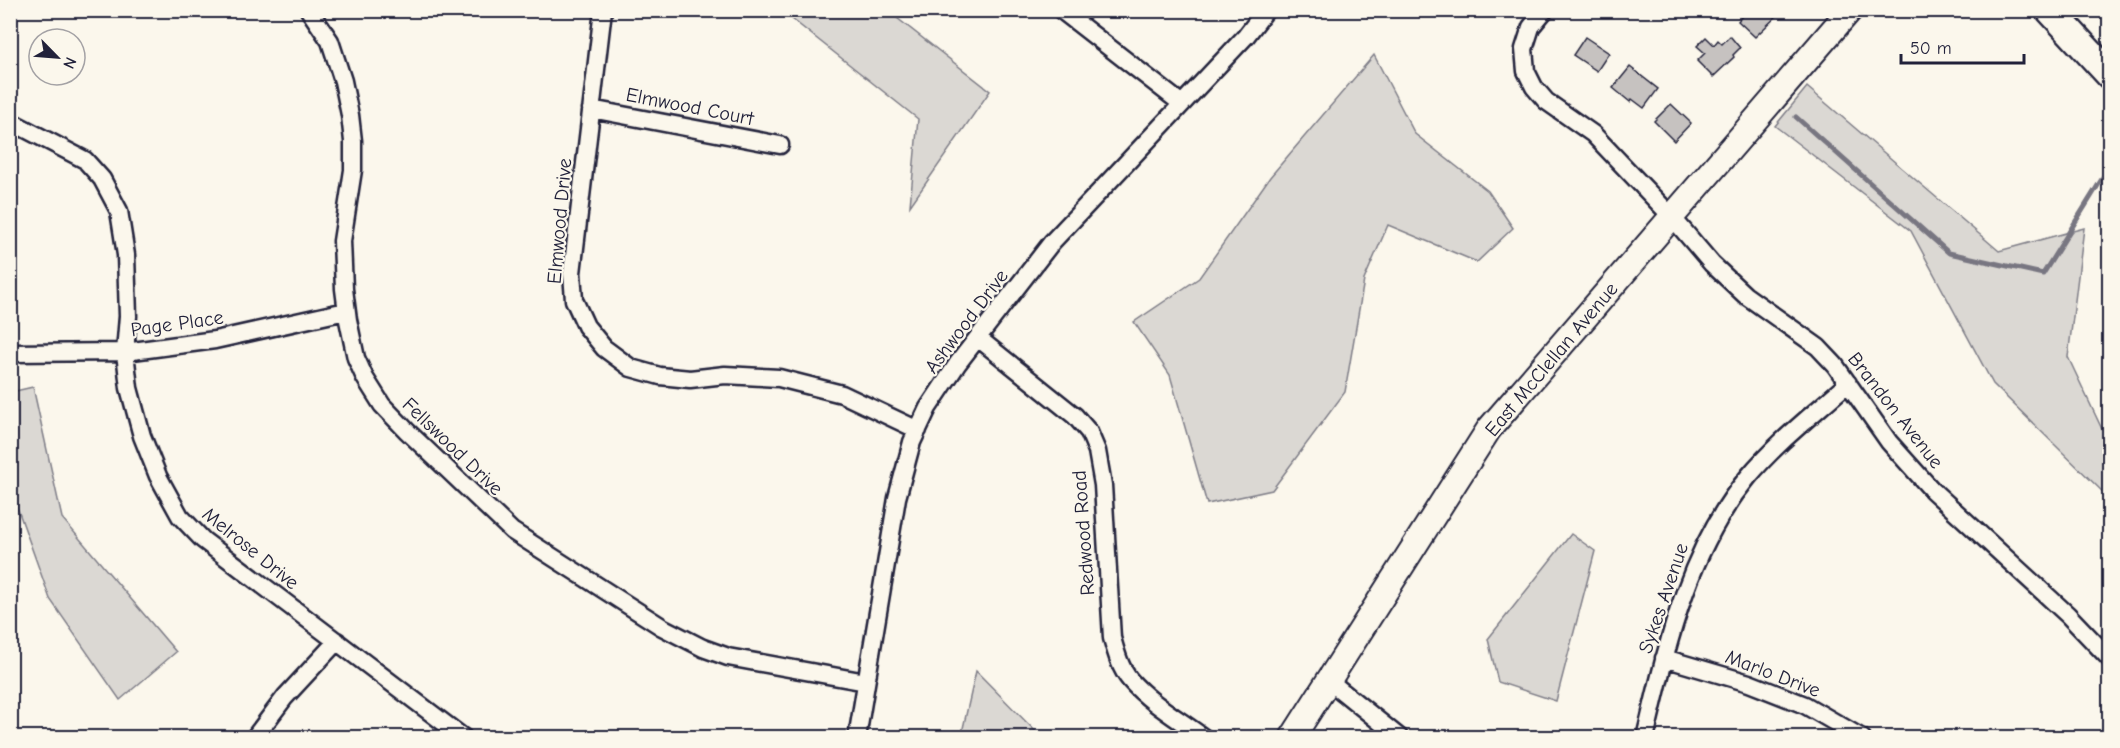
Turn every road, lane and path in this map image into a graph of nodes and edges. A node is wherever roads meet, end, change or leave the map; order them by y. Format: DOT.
graph roads {
  1 [pos="309,10"];
  2 [pos="603,10"];
  3 [pos="1061,10"];
  4 [pos="1266,10"];
  5 [pos="1545,10"];
  6 [pos="1850,10"];
  7 [pos="2050,10"];
  8 [pos="2109,75"];
  9 [pos="1182,104"];
  10 [pos="591,109"];
  11 [pos="10,121"];
  12 [pos="780,145"];
  13 [pos="1672,217"];
  14 [pos="346,311"];
  15 [pos="978,338"];
  16 [pos="125,352"];
  17 [pos="10,354"];
  18 [pos="1848,383"];
  19 [pos="918,430"];
  20 [pos="337,641"];
  21 [pos="1664,658"];
  22 [pos="2109,659"];
  23 [pos="1328,680"];
  24 [pos="866,682"];
  25 [pos="254,738"];
  26 [pos="464,738"];
  27 [pos="857,738"];
  28 [pos="1204,738"];
  29 [pos="1292,738"];
  30 [pos="1400,738"];
  31 [pos="1645,738"];
  32 [pos="1862,738"];
  1 -- 14 [label="street, Fellswood Drive"];
  2 -- 10 [label="street, Elmwood Drive"];
  3 -- 9 [label="street"];
  4 -- 9 [label="street, Ashwood Drive"];
  5 -- 13 [label="street, Brandon Avenue"];
  6 -- 13 [label="street, East McClellan Avenue"];
  7 -- 8 [label="main road"];
  9 -- 15 [label="street, Ashwood Drive"];
  10 -- 12 [label="street, Elmwood Court"];
  10 -- 19 [label="street, Elmwood Drive"];
  11 -- 16 [label="street, Melrose Drive"];
  13 -- 18 [label="street, Brandon Avenue"];
  13 -- 23 [label="street, East McClellan Avenue"];
  14 -- 16 [label="street, Page Place"];
  14 -- 24 [label="street, Fellswood Drive"];
  15 -- 19 [label="street, Ashwood Drive"];
  15 -- 28 [label="street, Redwood Road"];
  16 -- 17 [label="street, Page Place"];
  16 -- 20 [label="street, Melrose Drive"];
  18 -- 21 [label="street, Sykes Avenue"];
  18 -- 22 [label="street, Brandon Avenue"];
  19 -- 24 [label="street, Ashwood Drive"];
  20 -- 25 [label="street"];
  20 -- 26 [label="street, Melrose Drive"];
  21 -- 31 [label="street, Sykes Avenue"];
  21 -- 32 [label="street, Marlo Drive"];
  23 -- 29 [label="street, East McClellan Avenue"];
  23 -- 30 [label="street"];
  24 -- 27 [label="street, Ashwood Drive"];
}
